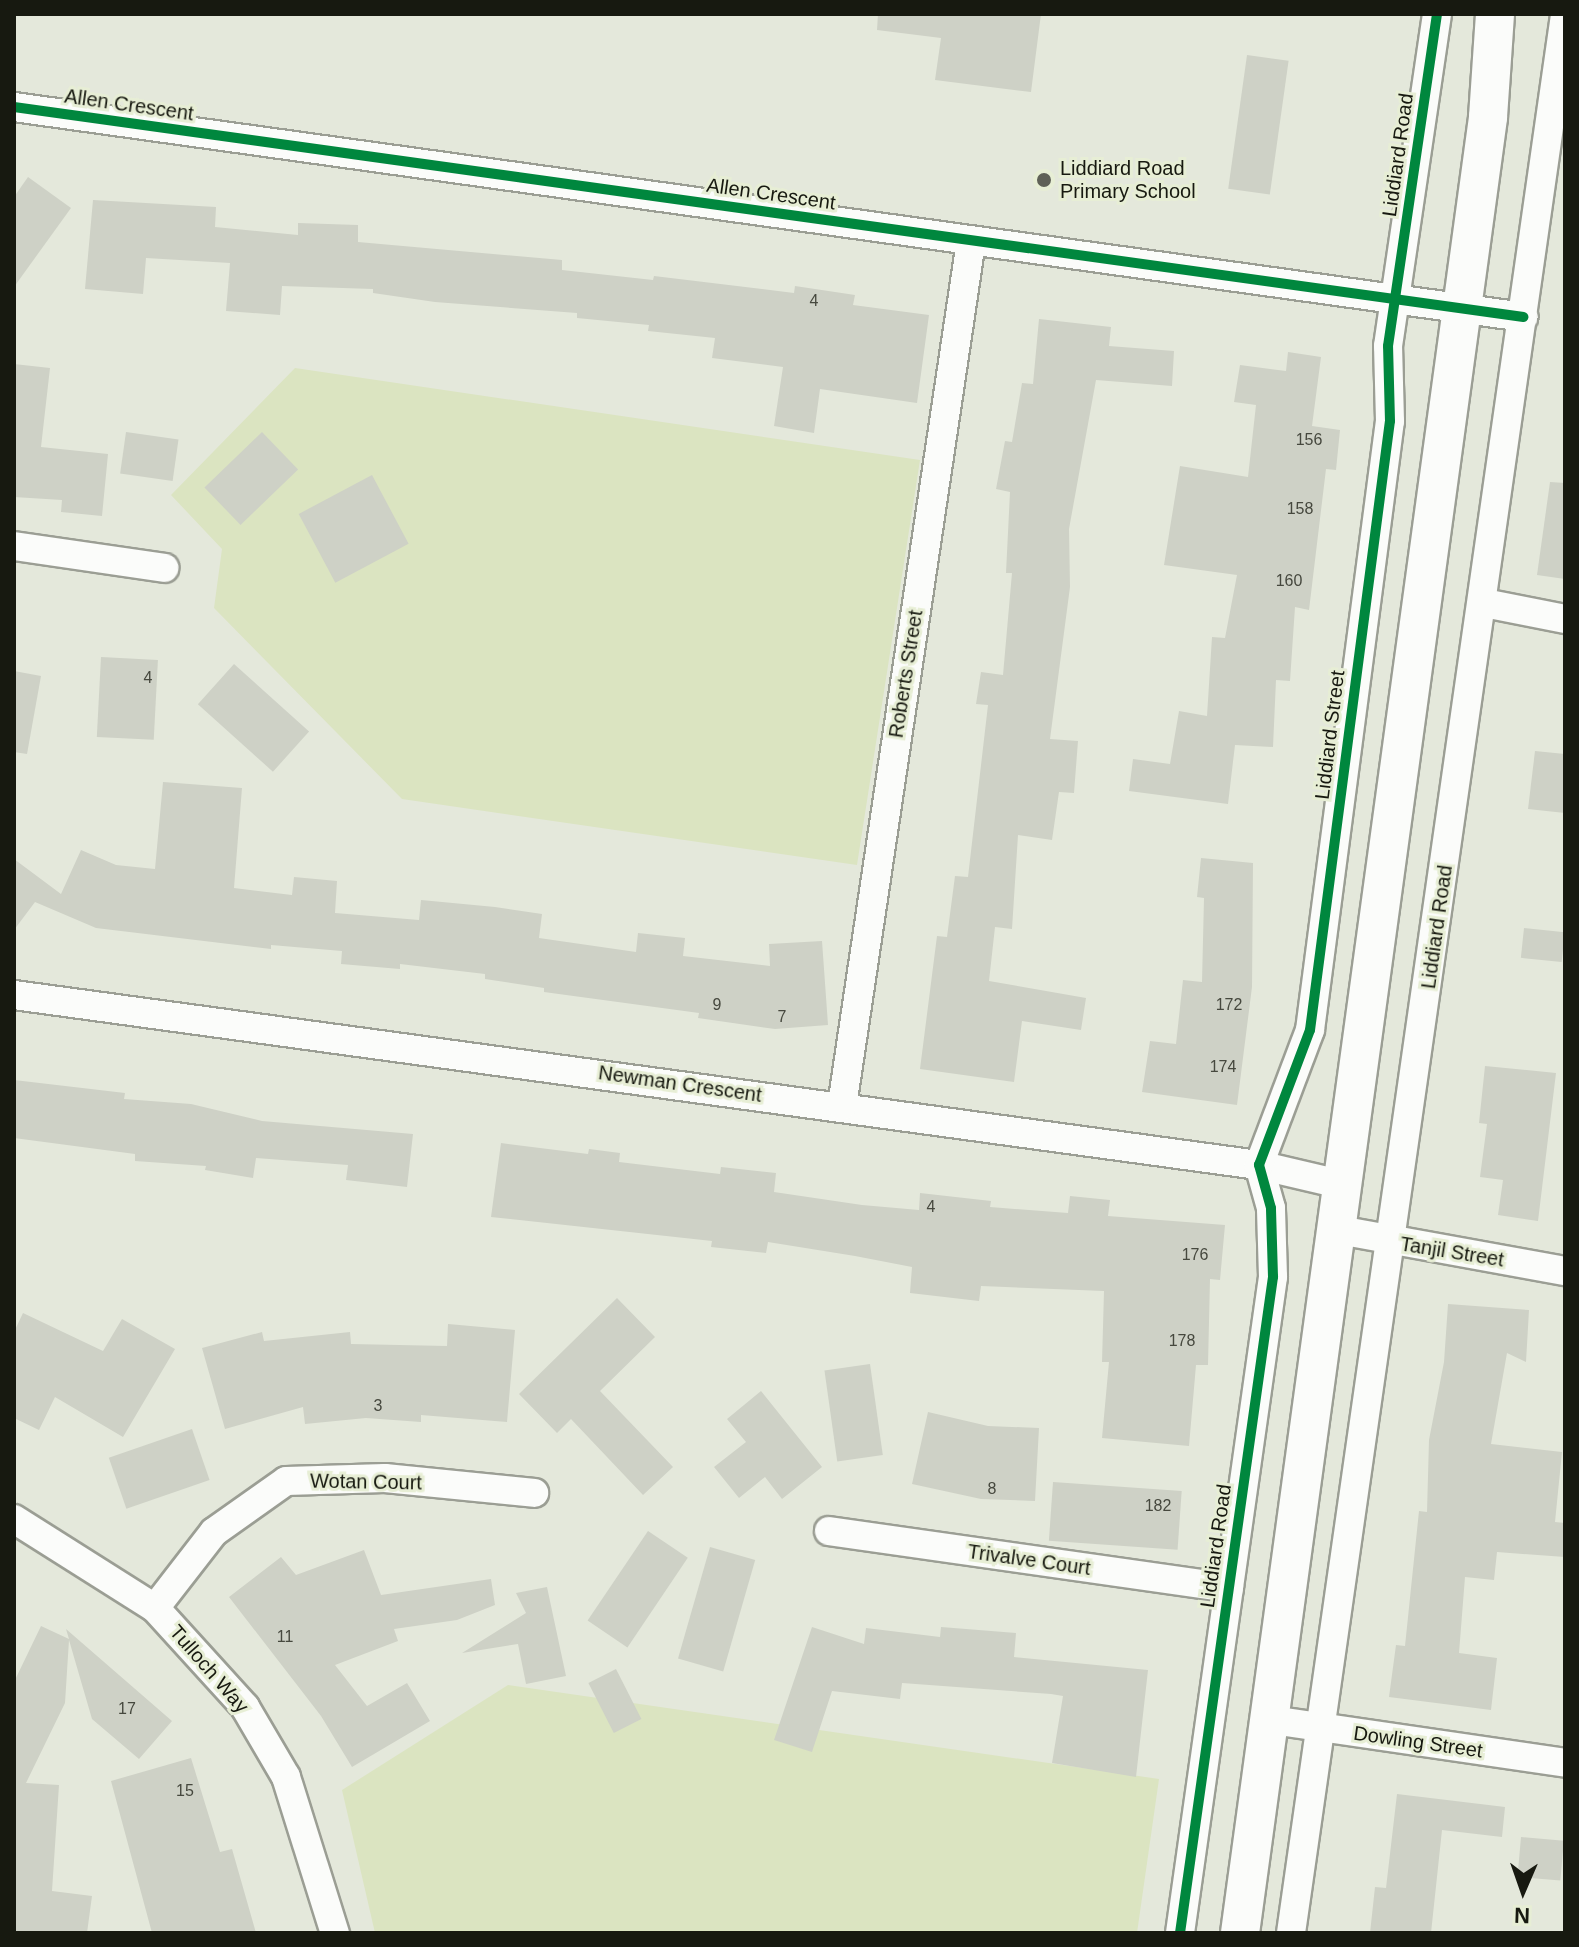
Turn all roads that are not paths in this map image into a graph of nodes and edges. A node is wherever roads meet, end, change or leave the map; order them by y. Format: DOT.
graph roads {
  1 [pos="1437,14"];
  2 [pos="1495,14"];
  3 [pos="1515,14"];
  4 [pos="1565,15"];
  5 [pos="14,107"];
  6 [pos="1488,117"];
  7 [pos="971,242"];
  8 [pos="1396,301"];
  9 [pos="1461,309"];
  10 [pos="1523,317"];
  11 [pos="14,546"];
  12 [pos="164,568"];
  13 [pos="1484,603"];
  14 [pos="1565,619"];
  15 [pos="14,979"];
  16 [pos="14,995"];
  17 [pos="62,1001"];
  18 [pos="842,1106"];
  19 [pos="1259,1165"];
  20 [pos="1344,1185"];
  21 [pos="1339,1230"];
  22 [pos="1392,1243"];
  23 [pos="1565,1271"];
  24 [pos="534,1493"];
  25 [pos="16,1526"];
  26 [pos="829,1531"];
  27 [pos="1229,1588"];
  28 [pos="155,1608"];
  29 [pos="1272,1720"];
  30 [pos="1320,1727"];
  31 [pos="1565,1763"];
  32 [pos="335,1933"];
  33 [pos="1180,1933"];
  34 [pos="1240,1933"];
  35 [pos="1291,1933"];
  1 -- 8 [label="street, Liddiard Road"];
  2 -- 6 [label="street"];
  3 -- 6 [label="street"];
  4 -- 10 [label="street, Liddiard Road"];
  5 -- 7 [label="street, Allen Crescent"];
  6 -- 9 [label="street"];
  7 -- 8 [label="street, Allen Crescent"];
  7 -- 18 [label="street, Roberts Street"];
  8 -- 9 [label="street, Allen Crescent"];
  8 -- 19 [label="street, Liddiard Street"];
  9 -- 10 [label="street, Allen Crescent"];
  9 -- 20 [label="street"];
  10 -- 13 [label="street, Liddiard Road"];
  11 -- 12 [label="street"];
  13 -- 14 [label="street"];
  13 -- 22 [label="street, Liddiard Road"];
  15 -- 17 [label="street"];
  16 -- 17 [label="street, Newman Crescent"];
  17 -- 18 [label="street, Newman Crescent"];
  18 -- 19 [label="street, Newman Crescent"];
  19 -- 20 [label="street, Newman Crescent"];
  19 -- 27 [label="street, Liddiard Road"];
  20 -- 21 [label="street"];
  21 -- 22 [label="street, Tanjil Street"];
  21 -- 29 [label="street"];
  22 -- 23 [label="street, Tanjil Street"];
  22 -- 30 [label="street, Liddiard Road"];
  24 -- 28 [label="street, Wotan Court"];
  25 -- 28 [label="street, Tulloch Way"];
  26 -- 27 [label="street, Trivalve Court"];
  27 -- 33 [label="street, Liddiard Road"];
  28 -- 32 [label="street, Tulloch Way"];
  29 -- 30 [label="street, Dowling Street"];
  29 -- 34 [label="street"];
  30 -- 31 [label="street, Dowling Street"];
  30 -- 35 [label="street, Liddiard Road"];
}
